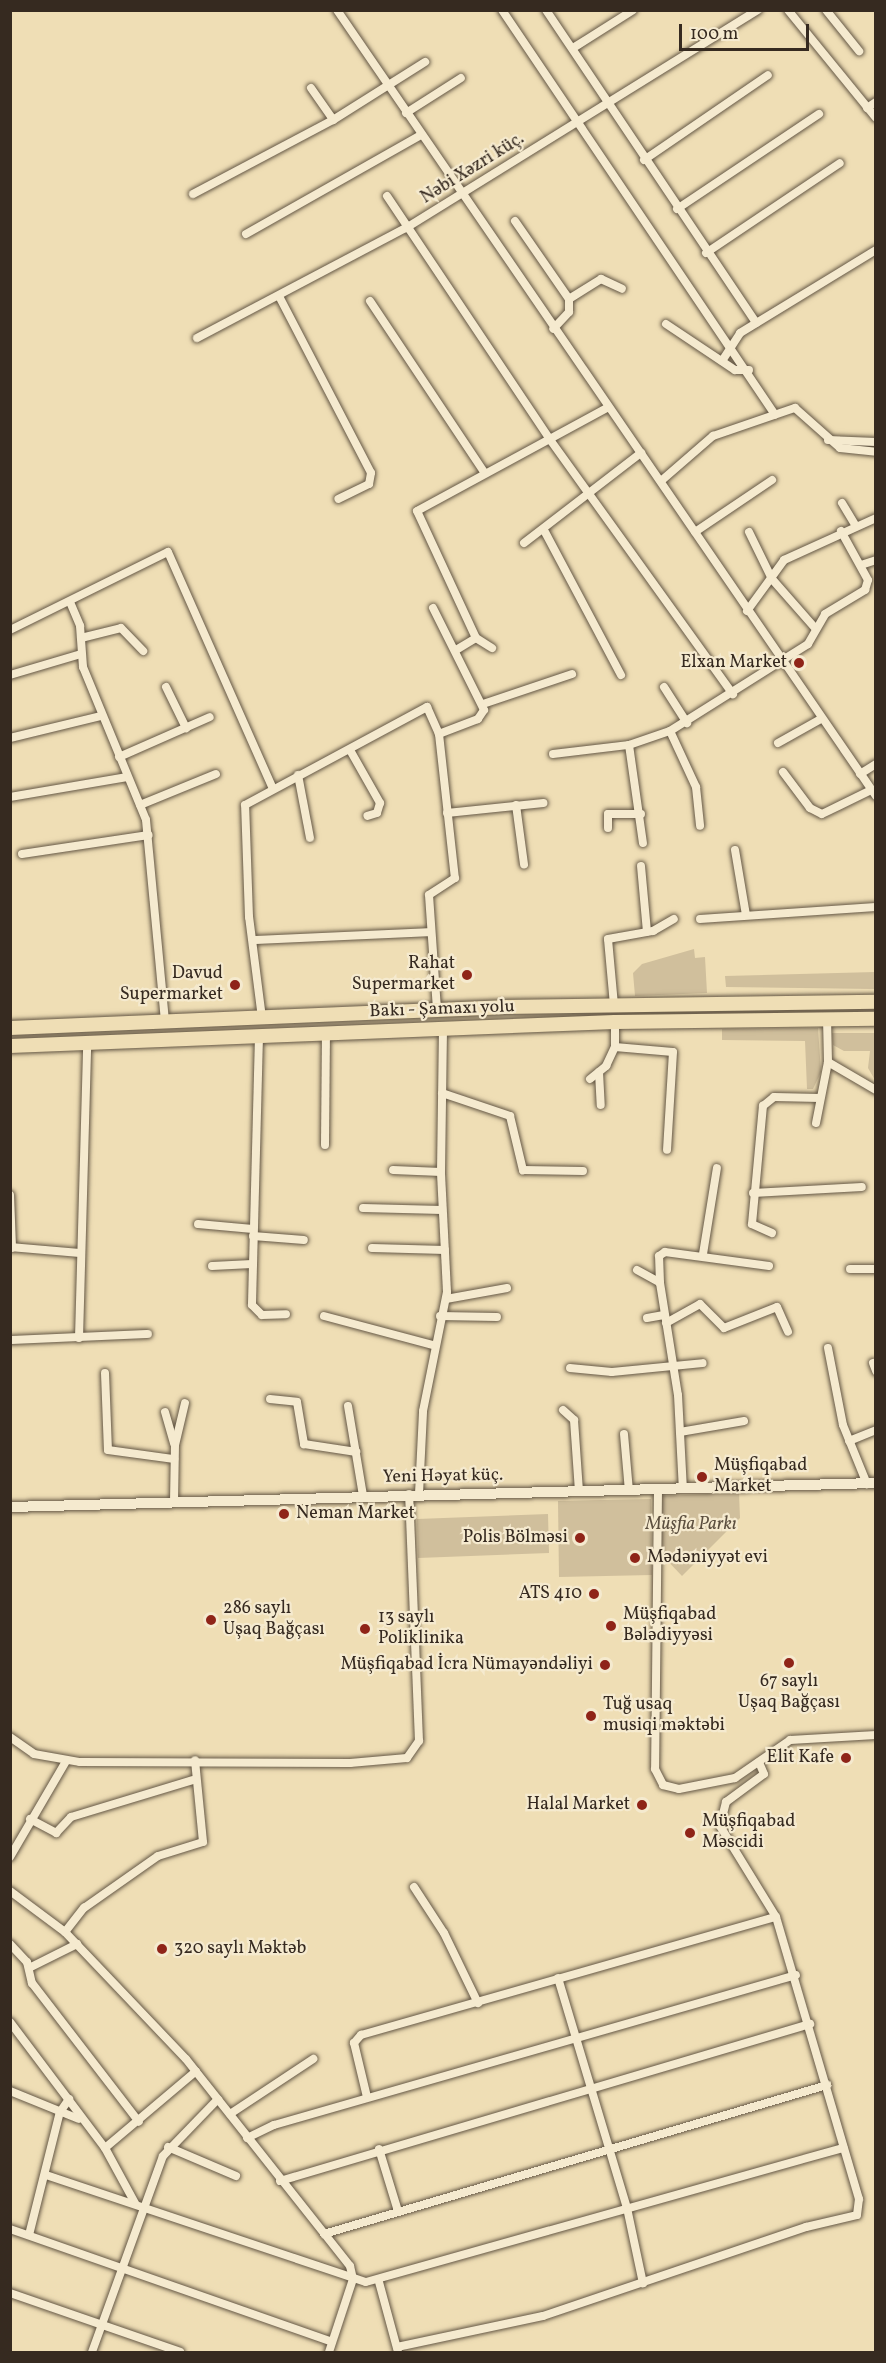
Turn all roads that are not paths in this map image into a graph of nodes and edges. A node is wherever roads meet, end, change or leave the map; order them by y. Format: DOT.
graph roads {
  1 [pos="337,10"];
  2 [pos="502,10"];
  3 [pos="546,10"];
  4 [pos="633,10"];
  5 [pos="758,10"];
  6 [pos="788,10"];
  7 [pos="826,10"];
  8 [pos="573,48"];
  9 [pos="859,51"];
  10 [pos="425,62"];
  11 [pos="768,75"];
  12 [pos="461,78"];
  13 [pos="388,87"];
  14 [pos="311,88"];
  15 [pos="876,102"];
  16 [pos="608,106"];
  17 [pos="867,108"];
  18 [pos="406,113"];
  19 [pos="819,114"];
  20 [pos="876,118"];
  21 [pos="333,120"];
  22 [pos="577,123"];
  23 [pos="421,135"];
  24 [pos="645,160"];
  25 [pos="840,163"];
  26 [pos="193,194"];
  27 [pos="461,195"];
  28 [pos="387,196"];
  29 [pos="677,209"];
  30 [pos="515,221"];
  31 [pos="406,228"];
  32 [pos="246,234"];
  33 [pos="876,250"];
  34 [pos="706,253"];
  35 [pos="622,289"];
  36 [pos="280,298"];
  37 [pos="568,299"];
  38 [pos="370,301"];
  39 [pos="756,323"];
  40 [pos="666,324"];
  41 [pos="553,329"];
  42 [pos="197,338"];
  43 [pos="731,343"];
  44 [pos="722,361"];
  45 [pos="748,370"];
  46 [pos="607,408"];
  47 [pos="775,414"];
  48 [pos="826,440"];
  49 [pos="550,441"];
  50 [pos="876,442"];
  51 [pos="876,452"];
  52 [pos="641,453"];
  53 [pos="484,472"];
  54 [pos="772,480"];
  55 [pos="661,481"];
  56 [pos="589,494"];
  57 [pos="338,499"];
  58 [pos="842,503"];
  59 [pos="876,518"];
  60 [pos="855,525"];
  61 [pos="841,531"];
  62 [pos="545,532"];
  63 [pos="696,532"];
  64 [pos="749,532"];
  65 [pos="524,543"];
  66 [pos="876,560"];
  67 [pos="861,565"];
  68 [pos="772,579"];
  69 [pos="70,602"];
  70 [pos="433,608"];
  71 [pos="747,611"];
  72 [pos="815,628"];
  73 [pos="10,630"];
  74 [pos="81,638"];
  75 [pos="476,638"];
  76 [pos="492,648"];
  77 [pos="456,650"];
  78 [pos="143,651"];
  79 [pos="81,654"];
  80 [pos="782,662"];
  81 [pos="572,674"];
  82 [pos="10,675"];
  83 [pos="621,675"];
  84 [pos="166,687"];
  85 [pos="664,687"];
  86 [pos="733,694"];
  87 [pos="483,704"];
  88 [pos="101,716"];
  89 [pos="210,717"];
  90 [pos="821,719"];
  91 [pos="687,723"];
  92 [pos="186,728"];
  93 [pos="670,731"];
  94 [pos="439,734"];
  95 [pos="10,738"];
  96 [pos="778,743"];
  97 [pos="629,745"];
  98 [pos="350,750"];
  99 [pos="553,754"];
  100 [pos="118,757"];
  101 [pos="876,764"];
  102 [pos="783,772"];
  103 [pos="216,774"];
  104 [pos="860,774"];
  105 [pos="298,775"];
  106 [pos="127,777"];
  107 [pos="272,788"];
  108 [pos="873,793"];
  109 [pos="10,797"];
  110 [pos="543,803"];
  111 [pos="140,805"];
  112 [pos="516,805"];
  113 [pos="447,813"];
  114 [pos="641,814"];
  115 [pos="367,816"];
  116 [pos="700,826"];
  117 [pos="608,828"];
  118 [pos="149,835"];
  119 [pos="310,838"];
  120 [pos="643,843"];
  121 [pos="735,850"];
  122 [pos="21,854"];
  123 [pos="524,864"];
  124 [pos="641,866"];
  125 [pos="876,907"];
  126 [pos="746,915"];
  127 [pos="674,919"];
  128 [pos="700,919"];
  129 [pos="429,932"];
  130 [pos="647,933"];
  131 [pos="254,940"];
  132 [pos="876,1002"];
  133 [pos="614,1005"];
  134 [pos="437,1010"];
  135 [pos="262,1017"];
  136 [pos="827,1018"];
  137 [pos="876,1019"];
  138 [pos="165,1022"];
  139 [pos="615,1022"];
  140 [pos="10,1028"];
  141 [pos="443,1028"];
  142 [pos="326,1032"];
  143 [pos="259,1036"];
  144 [pos="87,1043"];
  145 [pos="10,1046"];
  146 [pos="615,1047"];
  147 [pos="828,1062"];
  148 [pos="599,1072"];
  149 [pos="590,1079"];
  150 [pos="876,1090"];
  151 [pos="442,1093"];
  152 [pos="820,1098"];
  153 [pos="601,1105"];
  154 [pos="816,1122"];
  155 [pos="325,1145"];
  156 [pos="667,1150"];
  157 [pos="717,1168"];
  158 [pos="393,1170"];
  159 [pos="583,1171"];
  160 [pos="441,1172"];
  161 [pos="862,1187"];
  162 [pos="753,1193"];
  163 [pos="10,1195"];
  164 [pos="363,1208"];
  165 [pos="442,1210"];
  166 [pos="198,1224"];
  167 [pos="253,1232"];
  168 [pos="772,1233"];
  169 [pos="304,1240"];
  170 [pos="11,1248"];
  171 [pos="372,1248"];
  172 [pos="445,1250"];
  173 [pos="80,1253"];
  174 [pos="703,1254"];
  175 [pos="252,1264"];
  176 [pos="212,1266"];
  177 [pos="769,1266"];
  178 [pos="849,1269"];
  179 [pos="876,1269"];
  180 [pos="637,1270"];
  181 [pos="660,1283"];
  182 [pos="507,1288"];
  183 [pos="446,1299"];
  184 [pos="286,1314"];
  185 [pos="324,1316"];
  186 [pos="440,1316"];
  187 [pos="497,1317"];
  188 [pos="647,1318"];
  189 [pos="665,1319"];
  190 [pos="788,1332"];
  191 [pos="148,1334"];
  192 [pos="79,1338"];
  193 [pos="10,1340"];
  194 [pos="433,1346"];
  195 [pos="828,1348"];
  196 [pos="703,1363"];
  197 [pos="674,1367"];
  198 [pos="570,1368"];
  199 [pos="105,1373"];
  200 [pos="270,1399"];
  201 [pos="185,1403"];
  202 [pos="348,1406"];
  203 [pos="563,1410"];
  204 [pos="165,1412"];
  205 [pos="744,1421"];
  206 [pos="876,1430"];
  207 [pos="680,1432"];
  208 [pos="624,1434"];
  209 [pos="849,1441"];
  210 [pos="175,1445"];
  211 [pos="356,1452"];
  212 [pos="174,1459"];
  213 [pos="872,1483"];
  214 [pos="658,1490"];
  215 [pos="683,1490"];
  216 [pos="579,1491"];
  217 [pos="629,1491"];
  218 [pos="414,1494"];
  219 [pos="363,1496"];
  220 [pos="174,1502"];
  221 [pos="10,1507"];
  222 [pos="876,1734"];
  223 [pos="10,1737"];
  224 [pos="195,1760"];
  225 [pos="66,1761"];
  226 [pos="759,1762"];
  227 [pos="193,1780"];
  228 [pos="30,1819"];
  229 [pos="10,1857"];
  230 [pos="414,1887"];
  231 [pos="10,1891"];
  232 [pos="776,1917"];
  233 [pos="65,1932"];
  234 [pos="10,1944"];
  235 [pos="77,1944"];
  236 [pos="28,1968"];
  237 [pos="796,1975"];
  238 [pos="558,1978"];
  239 [pos="478,2004"];
  240 [pos="10,2022"];
  241 [pos="810,2024"];
  242 [pos="576,2039"];
  243 [pos="313,2060"];
  244 [pos="196,2071"];
  245 [pos="827,2085"];
  246 [pos="592,2088"];
  247 [pos="10,2091"];
  248 [pos="367,2097"];
  249 [pos="69,2099"];
  250 [pos="218,2099"];
  251 [pos="60,2112"];
  252 [pos="230,2114"];
  253 [pos="79,2119"];
  254 [pos="139,2122"];
  255 [pos="247,2138"];
  256 [pos="168,2147"];
  257 [pos="609,2147"];
  258 [pos="105,2148"];
  259 [pos="844,2148"];
  260 [pos="379,2149"];
  261 [pos="46,2175"];
  262 [pos="236,2176"];
  263 [pos="280,2181"];
  264 [pos="135,2203"];
  265 [pos="145,2208"];
  266 [pos="397,2208"];
  267 [pos="627,2208"];
  268 [pos="10,2229"];
  269 [pos="324,2234"];
  270 [pos="29,2235"];
  271 [pos="123,2268"];
  272 [pos="353,2278"];
  273 [pos="379,2282"];
  274 [pos="643,2283"];
  275 [pos="10,2293"];
  276 [pos="102,2325"];
  277 [pos="332,2342"];
  278 [pos="398,2350"];
  279 [pos="92,2352"];
  280 [pos="180,2352"];
  281 [pos="329,2352"];
  1 -- 13 [label="street"];
  2 -- 22 [label="street"];
  3 -- 8 [label="street"];
  4 -- 8 [label="street"];
  5 -- 16 [label="street, Nəbi Xəzri küç."];
  6 -- 17 [label="street"];
  7 -- 9 [label="street"];
  8 -- 16 [label="street"];
  10 -- 13 [label="street"];
  11 -- 24 [label="street"];
  12 -- 18 [label="street"];
  13 -- 18 [label="street"];
  13 -- 21 [label="street"];
  14 -- 21 [label="street"];
  15 -- 17 [label="street"];
  16 -- 22 [label="street, Nəbi Xəzri küç."];
  16 -- 24 [label="street"];
  17 -- 20 [label="street"];
  18 -- 23 [label="street"];
  19 -- 29 [label="street"];
  21 -- 26 [label="street"];
  22 -- 27 [label="street, Nəbi Xəzri küç."];
  22 -- 43 [label="street"];
  23 -- 27 [label="street"];
  23 -- 32 [label="street"];
  24 -- 29 [label="street"];
  25 -- 34 [label="street"];
  27 -- 31 [label="street, Nəbi Xəzri küç."];
  27 -- 41 [label="street"];
  28 -- 31 [label="street"];
  29 -- 34 [label="street"];
  30 -- 37 [label="street"];
  31 -- 36 [label="street, Nəbi Xəzri küç."];
  31 -- 49 [label="street"];
  33 -- 39 [label="street"];
  34 -- 39 [label="street"];
  35 -- 37 [label="street"];
  36 -- 42 [label="street, Nəbi Xəzri küç."];
  36 -- 57 [label="street"];
  37 -- 41 [label="street"];
  38 -- 53 [label="street"];
  39 -- 43 [label="street"];
  40 -- 44 [label="street"];
  41 -- 46 [label="street"];
  43 -- 44 [label="street"];
  43 -- 45 [label="street"];
  44 -- 45 [label="street"];
  45 -- 47 [label="street"];
  46 -- 49 [label="street"];
  46 -- 52 [label="street"];
  47 -- 48 [label="street"];
  47 -- 55 [label="street"];
  48 -- 50 [label="street"];
  48 -- 51 [label="street"];
  49 -- 53 [label="street"];
  49 -- 56 [label="street"];
  52 -- 55 [label="street"];
  52 -- 56 [label="street"];
  53 -- 75 [label="street"];
  54 -- 63 [label="street"];
  55 -- 63 [label="street"];
  56 -- 62 [label="street"];
  56 -- 86 [label="street"];
  58 -- 60 [label="street"];
  59 -- 60 [label="street"];
  60 -- 61 [label="street"];
  61 -- 67 [label="street"];
  61 -- 68 [label="street"];
  62 -- 65 [label="street"];
  62 -- 83 [label="street"];
  63 -- 71 [label="street"];
  64 -- 68 [label="street"];
  66 -- 67 [label="street"];
  67 -- 72 [label="street"];
  68 -- 71 [label="street"];
  68 -- 72 [label="street"];
  69 -- 73 [label="street"];
  69 -- 74 [label="street"];
  69 -- 107 [label="street"];
  70 -- 77 [label="street"];
  71 -- 80 [label="street"];
  72 -- 80 [label="street"];
  74 -- 78 [label="street"];
  74 -- 79 [label="street"];
  75 -- 76 [label="street"];
  75 -- 77 [label="street"];
  77 -- 87 [label="street"];
  79 -- 82 [label="street"];
  79 -- 88 [label="street"];
  80 -- 86 [label="street"];
  80 -- 90 [label="street"];
  81 -- 87 [label="street"];
  84 -- 92 [label="street"];
  85 -- 91 [label="street"];
  86 -- 91 [label="street"];
  87 -- 94 [label="street"];
  88 -- 95 [label="street"];
  88 -- 100 [label="street"];
  89 -- 92 [label="street"];
  90 -- 96 [label="street"];
  90 -- 104 [label="street"];
  91 -- 93 [label="street"];
  92 -- 100 [label="street"];
  93 -- 97 [label="street"];
  93 -- 116 [label="street"];
  94 -- 98 [label="street"];
  94 -- 113 [label="street"];
  97 -- 99 [label="street"];
  97 -- 114 [label="street"];
  98 -- 105 [label="street"];
  98 -- 115 [label="street"];
  100 -- 106 [label="street"];
  101 -- 104 [label="street"];
  102 -- 108 [label="street"];
  103 -- 111 [label="street"];
  104 -- 108 [label="street"];
  105 -- 107 [label="street"];
  105 -- 119 [label="street"];
  106 -- 109 [label="street"];
  106 -- 111 [label="street"];
  107 -- 131 [label="street"];
  110 -- 112 [label="street"];
  111 -- 118 [label="street"];
  112 -- 113 [label="street"];
  112 -- 123 [label="street"];
  113 -- 129 [label="street"];
  114 -- 117 [label="street"];
  114 -- 120 [label="street"];
  118 -- 122 [label="street"];
  118 -- 138 [label="street"];
  121 -- 126 [label="street"];
  124 -- 130 [label="street"];
  125 -- 126 [label="street"];
  126 -- 128 [label="street"];
  127 -- 130 [label="street"];
  129 -- 131 [label="street"];
  129 -- 134 [label="street"];
  130 -- 133 [label="street"];
  131 -- 135 [label="street"];
  132 -- 133 [label="highway, Bakı - Şamaxı yolu"];
  133 -- 134 [label="highway, Bakı - Şamaxı yolu"];
  134 -- 135 [label="highway, Bakı - Şamaxı yolu"];
  135 -- 138 [label="highway, Bakı - Şamaxı yolu"];
  136 -- 137 [label="highway, Bakı - Şamaxı yolu"];
  136 -- 139 [label="highway, Bakı - Şamaxı yolu"];
  136 -- 147 [label="street"];
  138 -- 140 [label="highway, Bakı - Şamaxı yolu"];
  139 -- 141 [label="highway, Bakı - Şamaxı yolu"];
  139 -- 146 [label="street"];
  141 -- 142 [label="highway, Bakı - Şamaxı yolu"];
  141 -- 151 [label="street"];
  142 -- 143 [label="highway, Bakı - Şamaxı yolu"];
  142 -- 155 [label="street"];
  143 -- 144 [label="highway, Bakı - Şamaxı yolu"];
  143 -- 167 [label="street"];
  144 -- 145 [label="highway, Bakı - Şamaxı yolu"];
  144 -- 173 [label="street"];
  146 -- 148 [label="street"];
  146 -- 156 [label="street"];
  147 -- 150 [label="street"];
  147 -- 152 [label="street"];
  148 -- 149 [label="street"];
  148 -- 153 [label="street"];
  151 -- 159 [label="street"];
  151 -- 160 [label="street"];
  152 -- 154 [label="street"];
  152 -- 162 [label="street"];
  157 -- 174 [label="street"];
  158 -- 160 [label="street"];
  160 -- 165 [label="street"];
  161 -- 162 [label="street"];
  162 -- 168 [label="street"];
  163 -- 170 [label="street"];
  164 -- 165 [label="street"];
  165 -- 172 [label="street"];
  166 -- 167 [label="street"];
  167 -- 169 [label="street"];
  167 -- 175 [label="street"];
  170 -- 173 [label="street"];
  171 -- 172 [label="street"];
  172 -- 183 [label="street"];
  173 -- 192 [label="street"];
  174 -- 177 [label="street"];
  174 -- 181 [label="street"];
  175 -- 176 [label="street"];
  175 -- 184 [label="street"];
  178 -- 179 [label="street"];
  180 -- 181 [label="street"];
  181 -- 189 [label="street"];
  182 -- 183 [label="street"];
  183 -- 186 [label="street"];
  185 -- 194 [label="street"];
  186 -- 187 [label="street"];
  186 -- 194 [label="street"];
  188 -- 189 [label="street"];
  189 -- 190 [label="street"];
  189 -- 197 [label="street"];
  191 -- 192 [label="street"];
  192 -- 193 [label="street"];
  194 -- 218 [label="street"];
  195 -- 209 [label="street"];
  196 -- 197 [label="street"];
  197 -- 198 [label="street"];
  197 -- 207 [label="street"];
  199 -- 212 [label="street"];
  200 -- 211 [label="street"];
  201 -- 210 [label="street"];
  202 -- 211 [label="street"];
  203 -- 216 [label="street"];
  204 -- 210 [label="street"];
  205 -- 207 [label="street"];
  206 -- 209 [label="street"];
  207 -- 215 [label="street"];
  208 -- 217 [label="street"];
  209 -- 213 [label="street"];
  210 -- 212 [label="street"];
  211 -- 219 [label="street"];
  212 -- 220 [label="street"];
  213 -- 215 [label="street, Yeni Həyat küç."];
  214 -- 215 [label="street, Yeni Həyat küç."];
  214 -- 217 [label="street, Yeni Həyat küç."];
  214 -- 226 [label="street"];
  216 -- 217 [label="street, Yeni Həyat küç."];
  216 -- 218 [label="street, Yeni Həyat küç."];
  218 -- 219 [label="street, Yeni Həyat küç."];
  218 -- 224 [label="street"];
  219 -- 220 [label="street, Yeni Həyat küç."];
  220 -- 221 [label="street, Yeni Həyat küç."];
  222 -- 226 [label="street"];
  223 -- 225 [label="street"];
  224 -- 225 [label="street"];
  224 -- 227 [label="street"];
  225 -- 228 [label="street"];
  226 -- 232 [label="street"];
  227 -- 228 [label="street"];
  227 -- 233 [label="street"];
  228 -- 229 [label="street"];
  230 -- 239 [label="street"];
  231 -- 233 [label="street"];
  232 -- 237 [label="street"];
  232 -- 238 [label="street"];
  233 -- 235 [label="street"];
  234 -- 236 [label="street"];
  235 -- 236 [label="street"];
  235 -- 244 [label="street"];
  236 -- 254 [label="street"];
  237 -- 241 [label="street"];
  237 -- 242 [label="street"];
  238 -- 239 [label="street"];
  238 -- 242 [label="street"];
  239 -- 248 [label="street"];
  240 -- 249 [label="street"];
  241 -- 245 [label="street"];
  241 -- 246 [label="street"];
  242 -- 246 [label="street"];
  242 -- 248 [label="street"];
  243 -- 252 [label="street"];
  244 -- 250 [label="street"];
  244 -- 254 [label="street"];
  245 -- 257 [label="street"];
  245 -- 259 [label="street"];
  246 -- 257 [label="street"];
  246 -- 260 [label="street"];
  247 -- 251 [label="street"];
  248 -- 255 [label="street"];
  249 -- 251 [label="street"];
  249 -- 253 [label="street"];
  250 -- 252 [label="street"];
  250 -- 256 [label="street"];
  251 -- 253 [label="street"];
  251 -- 261 [label="street"];
  252 -- 255 [label="street"];
  253 -- 258 [label="street"];
  254 -- 258 [label="street"];
  255 -- 263 [label="street"];
  256 -- 262 [label="street"];
  256 -- 265 [label="street"];
  257 -- 266 [label="street"];
  257 -- 267 [label="street"];
  258 -- 264 [label="street"];
  259 -- 267 [label="street"];
  259 -- 274 [label="street"];
  260 -- 263 [label="street"];
  260 -- 266 [label="street"];
  261 -- 264 [label="street"];
  261 -- 270 [label="street"];
  263 -- 269 [label="street"];
  264 -- 265 [label="street"];
  265 -- 271 [label="street"];
  265 -- 272 [label="street"];
  266 -- 269 [label="street"];
  267 -- 273 [label="street"];
  267 -- 274 [label="street"];
  268 -- 270 [label="street"];
  269 -- 272 [label="street"];
  270 -- 271 [label="street"];
  271 -- 276 [label="street"];
  271 -- 277 [label="street"];
  272 -- 273 [label="street"];
  272 -- 277 [label="street"];
  273 -- 278 [label="street"];
  274 -- 278 [label="street"];
  275 -- 276 [label="street"];
  276 -- 279 [label="street"];
  276 -- 280 [label="street"];
  277 -- 281 [label="street"];
}
